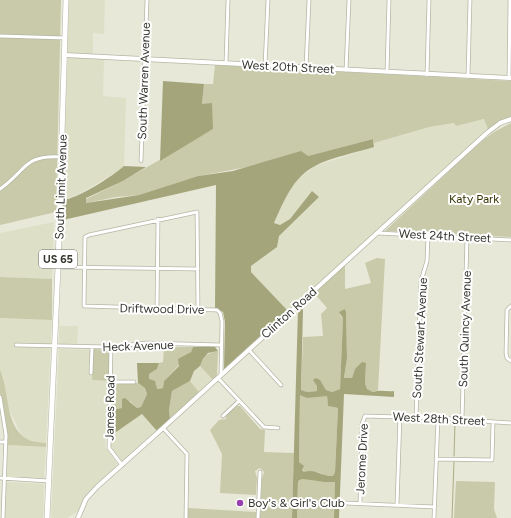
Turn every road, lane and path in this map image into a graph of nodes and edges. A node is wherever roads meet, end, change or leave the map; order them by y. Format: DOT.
graph roads {
  1 [pos="66,0"];
  2 [pos="147,0"];
  3 [pos="228,0"];
  4 [pos="268,0"];
  5 [pos="309,0"];
  6 [pos="349,0"];
  7 [pos="389,0"];
  8 [pos="429,0"];
  9 [pos="470,0"];
  10 [pos="510,0"];
  11 [pos="0,36"];
  12 [pos="65,38"];
  13 [pos="65,55"];
  14 [pos="145,59"];
  15 [pos="226,63"];
  16 [pos="266,66"];
  17 [pos="306,68"];
  18 [pos="346,70"];
  19 [pos="387,72"];
  20 [pos="427,75"];
  21 [pos="468,76"];
  22 [pos="510,78"];
  23 [pos="511,119"];
  24 [pos="62,157"];
  25 [pos="141,161"];
  26 [pos="0,189"];
  27 [pos="158,219"];
  28 [pos="378,233"];
  29 [pos="428,235"];
  30 [pos="467,238"];
  31 [pos="511,240"];
  32 [pos="58,267"];
  33 [pos="84,268"];
  34 [pos="157,268"];
  35 [pos="198,269"];
  36 [pos="511,306"];
  37 [pos="157,308"];
  38 [pos="198,309"];
  39 [pos="16,345"];
  40 [pos="221,345"];
  41 [pos="55,346"];
  42 [pos="111,346"];
  43 [pos="92,347"];
  44 [pos="249,350"];
  45 [pos="511,361"];
  46 [pos="91,374"];
  47 [pos="220,376"];
  48 [pos="110,382"];
  49 [pos="134,382"];
  50 [pos="281,385"];
  51 [pos="0,397"];
  52 [pos="239,401"];
  53 [pos="223,416"];
  54 [pos="368,416"];
  55 [pos="400,416"];
  56 [pos="416,417"];
  57 [pos="438,418"];
  58 [pos="462,420"];
  59 [pos="493,422"];
  60 [pos="511,422"];
  61 [pos="164,428"];
  62 [pos="278,428"];
  63 [pos="0,442"];
  64 [pos="6,442"];
  65 [pos="436,459"];
  66 [pos="122,465"];
  67 [pos="260,472"];
  68 [pos="0,478"];
  69 [pos="5,478"];
  70 [pos="49,481"];
  71 [pos="345,503"];
  72 [pos="360,504"];
  73 [pos="397,505"];
  74 [pos="435,507"];
  75 [pos="2,516"];
  76 [pos="47,518"];
  77 [pos="78,518"];
  78 [pos="186,518"];
  79 [pos="258,518"];
  80 [pos="434,518"];
  1 -- 12 [label="highway, South Limit Avenue / US 65"];
  2 -- 14 [label="street, South Warren Avenue"];
  3 -- 15 [label="street"];
  4 -- 16 [label="street"];
  5 -- 17 [label="street"];
  6 -- 18 [label="street"];
  7 -- 19 [label="street"];
  8 -- 20 [label="street"];
  9 -- 21 [label="street"];
  10 -- 22 [label="street"];
  11 -- 12 [label="street"];
  12 -- 13 [label="highway, South Limit Avenue / US 65"];
  13 -- 14 [label="street, West 20th Street"];
  13 -- 24 [label="highway, South Limit Avenue / US 65"];
  14 -- 15 [label="street, West 20th Street"];
  14 -- 25 [label="street, South Warren Avenue"];
  15 -- 16 [label="street, West 20th Street"];
  16 -- 17 [label="street, West 20th Street"];
  17 -- 18 [label="street, West 20th Street"];
  18 -- 19 [label="street, West 20th Street"];
  19 -- 20 [label="street, West 20th Street"];
  20 -- 21 [label="street, West 20th Street"];
  21 -- 22 [label="street, West 20th Street"];
  23 -- 28 [label="street, Clinton Road"];
  24 -- 26 [label="street"];
  24 -- 32 [label="highway, South Limit Avenue / US 65"];
  27 -- 33 [label="street"];
  27 -- 34 [label="street"];
  27 -- 35 [label="street"];
  28 -- 29 [label="street, West 24th Street"];
  28 -- 44 [label="street, Clinton Road"];
  29 -- 30 [label="street, West 24th Street"];
  29 -- 56 [label="street, South Stewart Avenue"];
  30 -- 31 [label="street, West 24th Street"];
  30 -- 58 [label="street, South Quincy Avenue"];
  32 -- 33 [label="street"];
  32 -- 41 [label="highway, South Limit Avenue / US 65"];
  33 -- 34 [label="street"];
  33 -- 37 [label="street, Driftwood Drive"];
  34 -- 35 [label="street"];
  34 -- 37 [label="street"];
  35 -- 38 [label="street"];
  36 -- 45 [label="street"];
  37 -- 38 [label="street, Driftwood Drive"];
  38 -- 40 [label="street, Driftwood Drive"];
  39 -- 41 [label="street, Heck Avenue"];
  40 -- 42 [label="street, Heck Avenue"];
  40 -- 47 [label="street"];
  41 -- 43 [label="street, Heck Avenue"];
  41 -- 70 [label="highway, South Limit Avenue / US 65"];
  42 -- 43 [label="street, Heck Avenue"];
  42 -- 48 [label="street, James Road"];
  43 -- 46 [label="street"];
  44 -- 47 [label="street, Clinton Road"];
  44 -- 50 [label="street"];
  47 -- 52 [label="street"];
  47 -- 61 [label="street, Clinton Road"];
  48 -- 49 [label="street"];
  48 -- 66 [label="street, James Road"];
  51 -- 64 [label="street"];
  52 -- 53 [label="street"];
  52 -- 62 [label="street"];
  54 -- 55 [label="street, West 28th Street"];
  54 -- 72 [label="street, Jerome Drive"];
  55 -- 56 [label="street, West 28th Street"];
  55 -- 73 [label="street"];
  56 -- 57 [label="street, West 28th Street"];
  57 -- 58 [label="street, West 28th Street"];
  57 -- 65 [label="street"];
  58 -- 59 [label="street, West 28th Street"];
  59 -- 60 [label="street, West 28th Street"];
  59 -- 65 [label="street"];
  61 -- 66 [label="street, Clinton Road"];
  61 -- 78 [label="street"];
  63 -- 64 [label="street"];
  64 -- 69 [label="street"];
  65 -- 74 [label="street"];
  66 -- 77 [label="street, Clinton Road"];
  67 -- 79 [label="street"];
  68 -- 69 [label="street"];
  69 -- 70 [label="street"];
  69 -- 75 [label="street"];
  70 -- 76 [label="highway, South Limit Avenue / US 65"];
  71 -- 72 [label="street"];
  72 -- 73 [label="street"];
  73 -- 74 [label="street"];
  74 -- 80 [label="street"];
}
